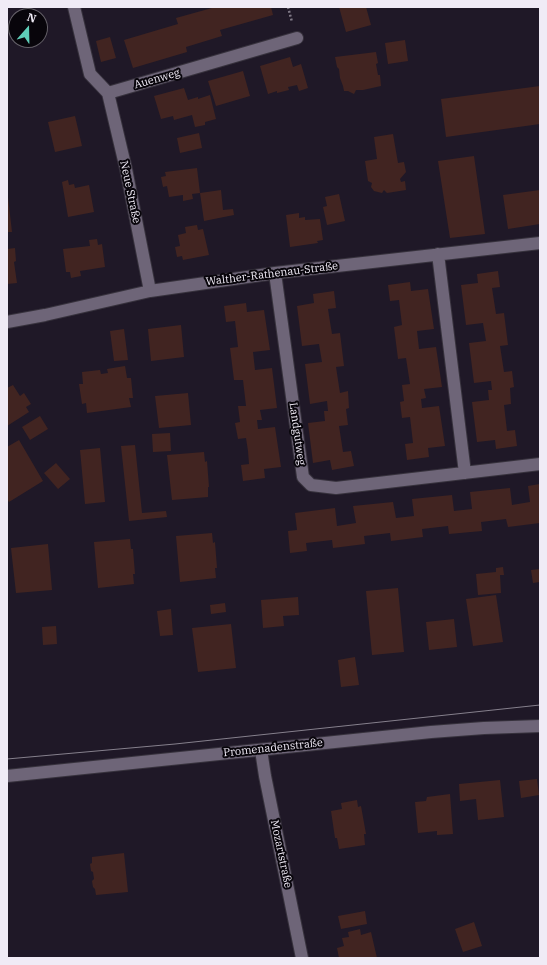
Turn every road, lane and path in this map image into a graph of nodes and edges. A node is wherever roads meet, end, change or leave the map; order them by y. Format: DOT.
graph roads {
  1 [pos="74,7"];
  2 [pos="297,38"];
  3 [pos="108,93"];
  4 [pos="540,243"];
  5 [pos="438,254"];
  6 [pos="275,273"];
  7 [pos="150,291"];
  8 [pos="7,322"];
  9 [pos="540,464"];
  10 [pos="465,473"];
  11 [pos="540,726"];
  12 [pos="261,750"];
  13 [pos="7,776"];
  14 [pos="302,958"];
  1 -- 3 [label="street"];
  2 -- 3 [label="street, Auenweg"];
  3 -- 7 [label="street, Neue Straße"];
  4 -- 5 [label="street, Walther-Rathenau-Straße"];
  5 -- 6 [label="street, Walther-Rathenau-Straße"];
  5 -- 10 [label="street"];
  6 -- 7 [label="street, Walther-Rathenau-Straße"];
  6 -- 10 [label="street, Landgutweg"];
  7 -- 8 [label="street, Walther-Rathenau-Straße"];
  9 -- 10 [label="street, Landgutweg"];
  11 -- 12 [label="street, Promenadenstraße"];
  12 -- 13 [label="street, Promenadenstraße"];
  12 -- 14 [label="street, Mozartstraße"];
}
